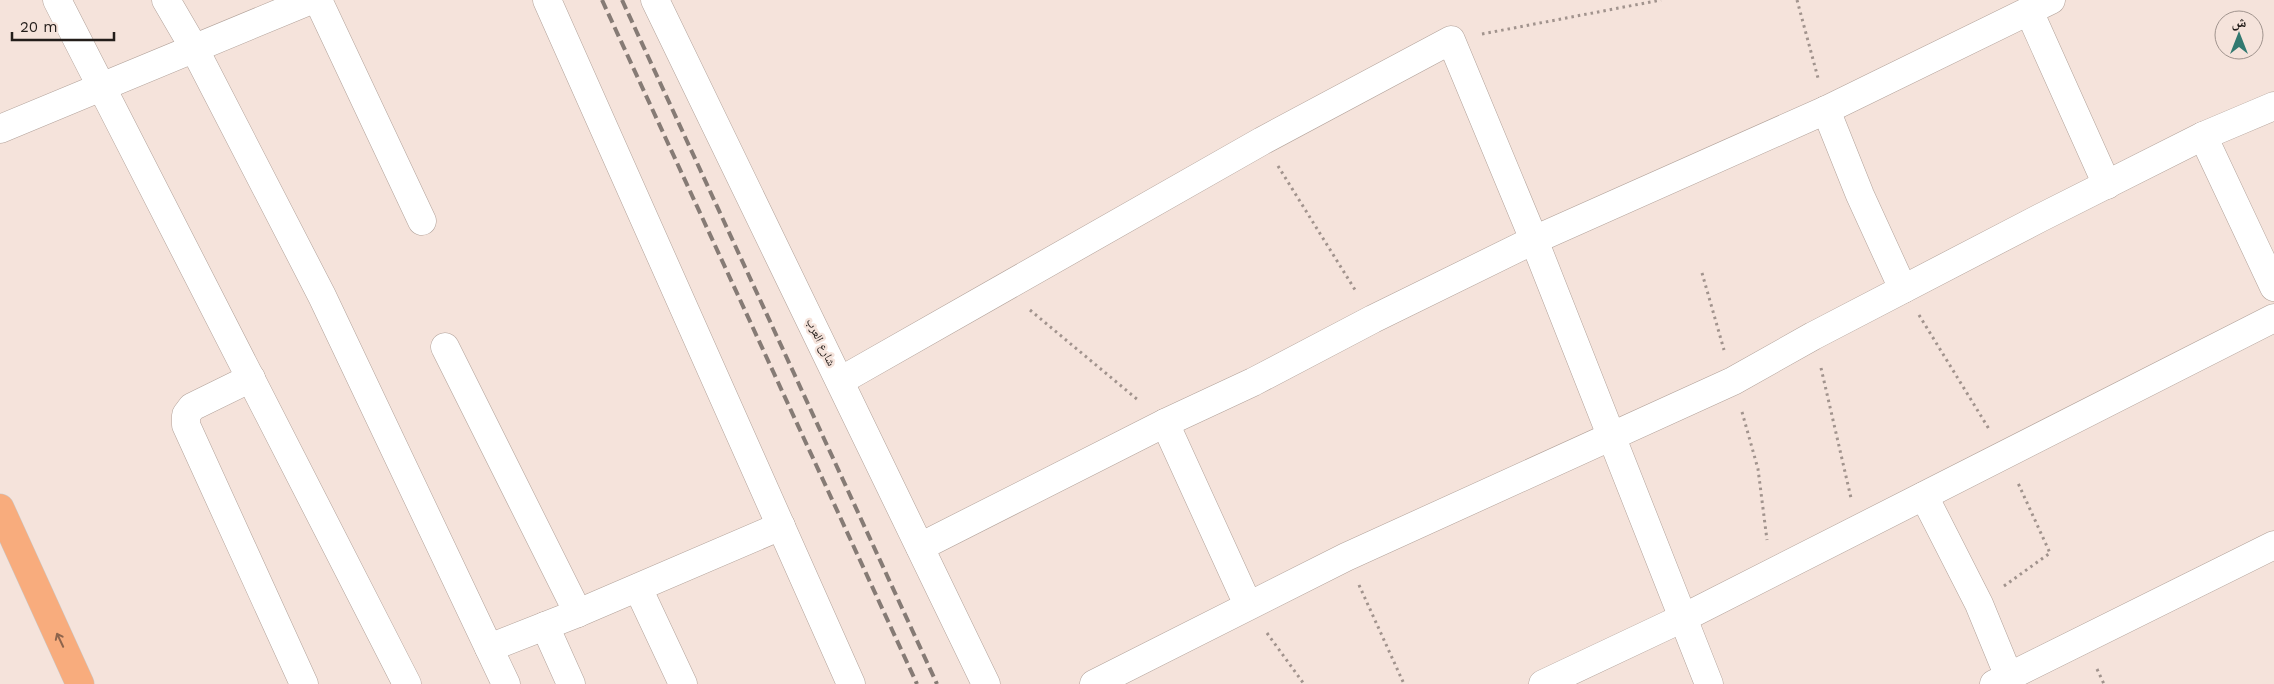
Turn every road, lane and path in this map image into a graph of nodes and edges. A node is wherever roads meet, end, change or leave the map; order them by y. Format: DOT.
graph roads {
  1 [pos="57,0"];
  2 [pos="166,0"];
  3 [pos="311,0"];
  4 [pos="318,0"];
  5 [pos="547,0"];
  6 [pos="655,0"];
  7 [pos="1661,0"];
  8 [pos="1797,0"];
  9 [pos="2040,5"];
  10 [pos="1451,40"];
  11 [pos="194,48"];
  12 [pos="100,87"];
  13 [pos="2274,106"];
  14 [pos="1826,110"];
  15 [pos="0,129"];
  16 [pos="2203,136"];
  17 [pos="1262,141"];
  18 [pos="2107,185"];
  19 [pos="422,222"];
  20 [pos="1534,240"];
  21 [pos="1702,273"];
  22 [pos="1004,288"];
  23 [pos="2274,288"];
  24 [pos="1902,289"];
  25 [pos="2274,318"];
  26 [pos="1373,319"];
  27 [pos="1813,336"];
  28 [pos="445,347"];
  29 [pos="251,378"];
  30 [pos="840,381"];
  31 [pos="1733,381"];
  32 [pos="1165,423"];
  33 [pos="1612,436"];
  34 [pos="1924,496"];
  35 [pos="0,508"];
  36 [pos="781,526"];
  37 [pos="1858,529"];
  38 [pos="920,546"];
  39 [pos="2274,546"];
  40 [pos="1346,557"];
  41 [pos="1771,573"];
  42 [pos="638,588"];
  43 [pos="1248,606"];
  44 [pos="578,613"];
  45 [pos="1683,618"];
  46 [pos="545,626"];
  47 [pos="489,648"];
  48 [pos="2002,680"];
  49 [pos="80,684"];
  50 [pos="304,684"];
  51 [pos="407,684"];
  52 [pos="506,684"];
  53 [pos="571,684"];
  54 [pos="683,684"];
  55 [pos="852,684"];
  56 [pos="986,684"];
  57 [pos="1094,684"];
  58 [pos="1304,684"];
  59 [pos="1404,684"];
  60 [pos="1543,684"];
  61 [pos="1709,684"];
  1 -- 12 [label="street"];
  2 -- 11 [label="street"];
  3 -- 11 [label="street"];
  4 -- 19 [label="street"];
  5 -- 36 [label="street"];
  6 -- 30 [label="street, شارع العرب"];
  7 -- 10 [label="path"];
  8 -- 14 [label="path"];
  9 -- 14 [label="street"];
  9 -- 18 [label="street"];
  10 -- 17 [label="street"];
  10 -- 20 [label="street"];
  11 -- 12 [label="street"];
  11 -- 47 [label="street"];
  12 -- 15 [label="street"];
  12 -- 29 [label="street"];
  13 -- 16 [label="street"];
  14 -- 20 [label="street"];
  14 -- 24 [label="street"];
  16 -- 18 [label="street"];
  16 -- 23 [label="street"];
  17 -- 22 [label="street"];
  17 -- 26 [label="path"];
  18 -- 24 [label="street"];
  20 -- 26 [label="street"];
  20 -- 33 [label="street"];
  21 -- 31 [label="path"];
  22 -- 30 [label="street"];
  22 -- 32 [label="path"];
  24 -- 27 [label="street"];
  25 -- 34 [label="street"];
  26 -- 32 [label="street"];
  27 -- 31 [label="street"];
  27 -- 37 [label="path"];
  28 -- 44 [label="street"];
  29 -- 50 [label="street"];
  29 -- 51 [label="street"];
  30 -- 38 [label="street, شارع العرب"];
  31 -- 33 [label="street"];
  31 -- 41 [label="path"];
  32 -- 38 [label="street"];
  32 -- 43 [label="street"];
  33 -- 40 [label="street"];
  33 -- 45 [label="street"];
  34 -- 37 [label="street"];
  34 -- 48 [label="street"];
  49 -- 35 [label="main road, one-way"];
  36 -- 42 [label="street"];
  36 -- 55 [label="street"];
  37 -- 41 [label="street"];
  38 -- 56 [label="street, شارع العرب"];
  39 -- 48 [label="street"];
  40 -- 43 [label="street"];
  40 -- 59 [label="path"];
  41 -- 45 [label="street"];
  42 -- 44 [label="street"];
  42 -- 54 [label="street"];
  43 -- 57 [label="street"];
  43 -- 58 [label="path"];
  44 -- 46 [label="street"];
  45 -- 60 [label="street"];
  45 -- 61 [label="street"];
  46 -- 47 [label="street"];
  46 -- 53 [label="street"];
  47 -- 52 [label="street"];
}
